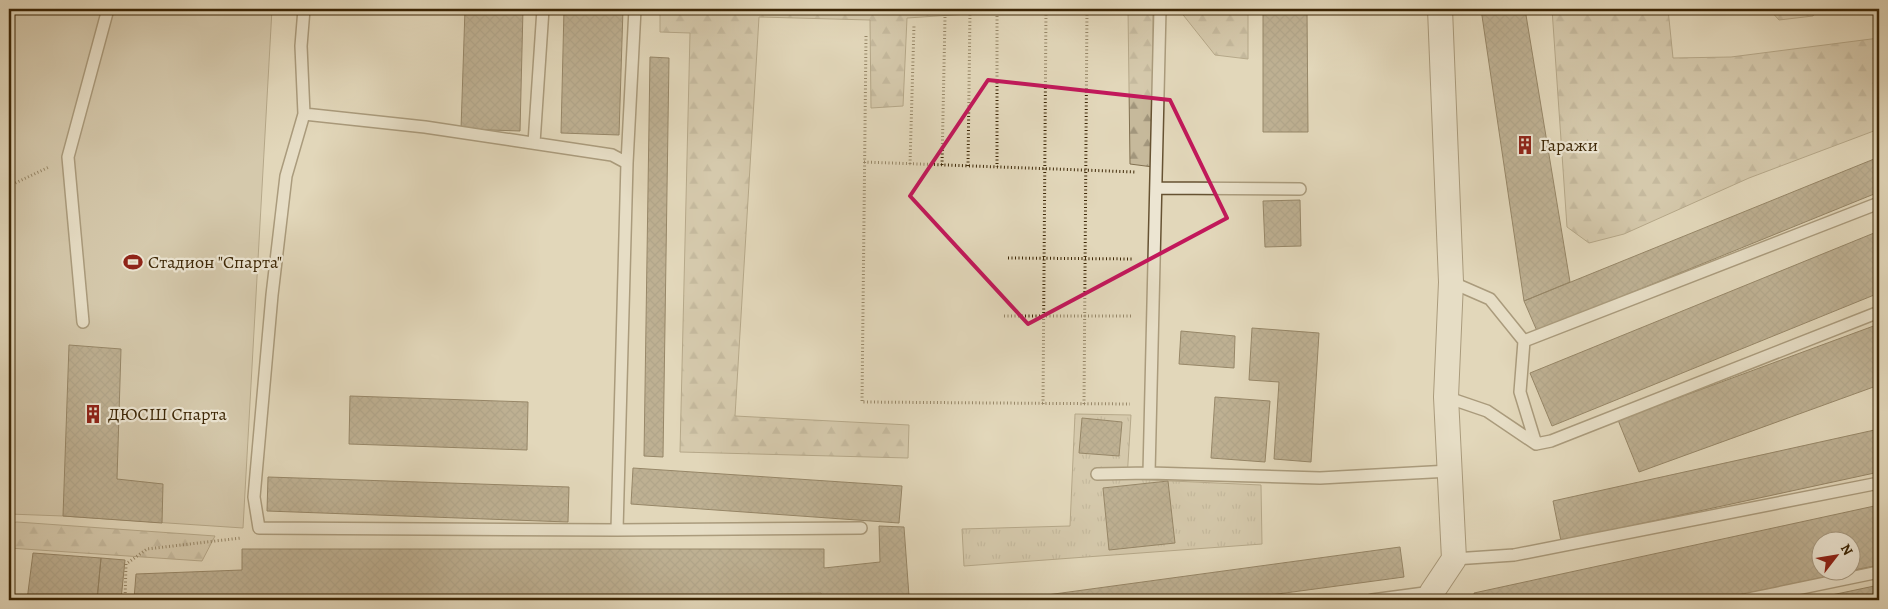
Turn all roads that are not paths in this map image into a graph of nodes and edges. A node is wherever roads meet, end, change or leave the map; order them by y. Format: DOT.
graph roads {
  1 [pos="108,9"];
  2 [pos="304,9"];
  3 [pos="543,9"];
  4 [pos="635,9"];
  5 [pos="1160,9"];
  6 [pos="1440,9"];
  7 [pos="304,114"];
  8 [pos="534,143"];
  9 [pos="627,163"];
  10 [pos="1156,188"];
  11 [pos="1300,189"];
  12 [pos="1879,203"];
  13 [pos="1451,282"];
  14 [pos="1879,312"];
  15 [pos="84,322"];
  16 [pos="1524,341"];
  17 [pos="1446,397"];
  18 [pos="1536,444"];
  19 [pos="1450,471"];
  20 [pos="1149,473"];
  21 [pos="1097,474"];
  22 [pos="1879,483"];
  23 [pos="861,528"];
  24 [pos="617,530"];
  25 [pos="1454,559"];
  26 [pos="1879,572"];
  27 [pos="1431,596"];
  28 [pos="1372,600"];
  29 [pos="1744,600"];
  1 -- 15 [label="lane"];
  2 -- 7 [label="lane"];
  3 -- 8 [label="lane"];
  4 -- 9 [label="lane"];
  5 -- 10 [label="lane"];
  6 -- 13 [label="street"];
  7 -- 8 [label="lane"];
  7 -- 24 [label="lane"];
  8 -- 9 [label="lane"];
  9 -- 24 [label="lane"];
  10 -- 11 [label="lane"];
  10 -- 20 [label="lane"];
  12 -- 16 [label="lane"];
  13 -- 16 [label="lane"];
  13 -- 17 [label="street"];
  14 -- 18 [label="lane"];
  16 -- 18 [label="lane"];
  17 -- 18 [label="lane"];
  17 -- 19 [label="street"];
  19 -- 20 [label="lane"];
  19 -- 25 [label="street"];
  20 -- 21 [label="lane"];
  22 -- 25 [label="lane"];
  23 -- 24 [label="lane"];
  25 -- 27 [label="street"];
  26 -- 29 [label="lane"];
  27 -- 28 [label="lane"];
}
